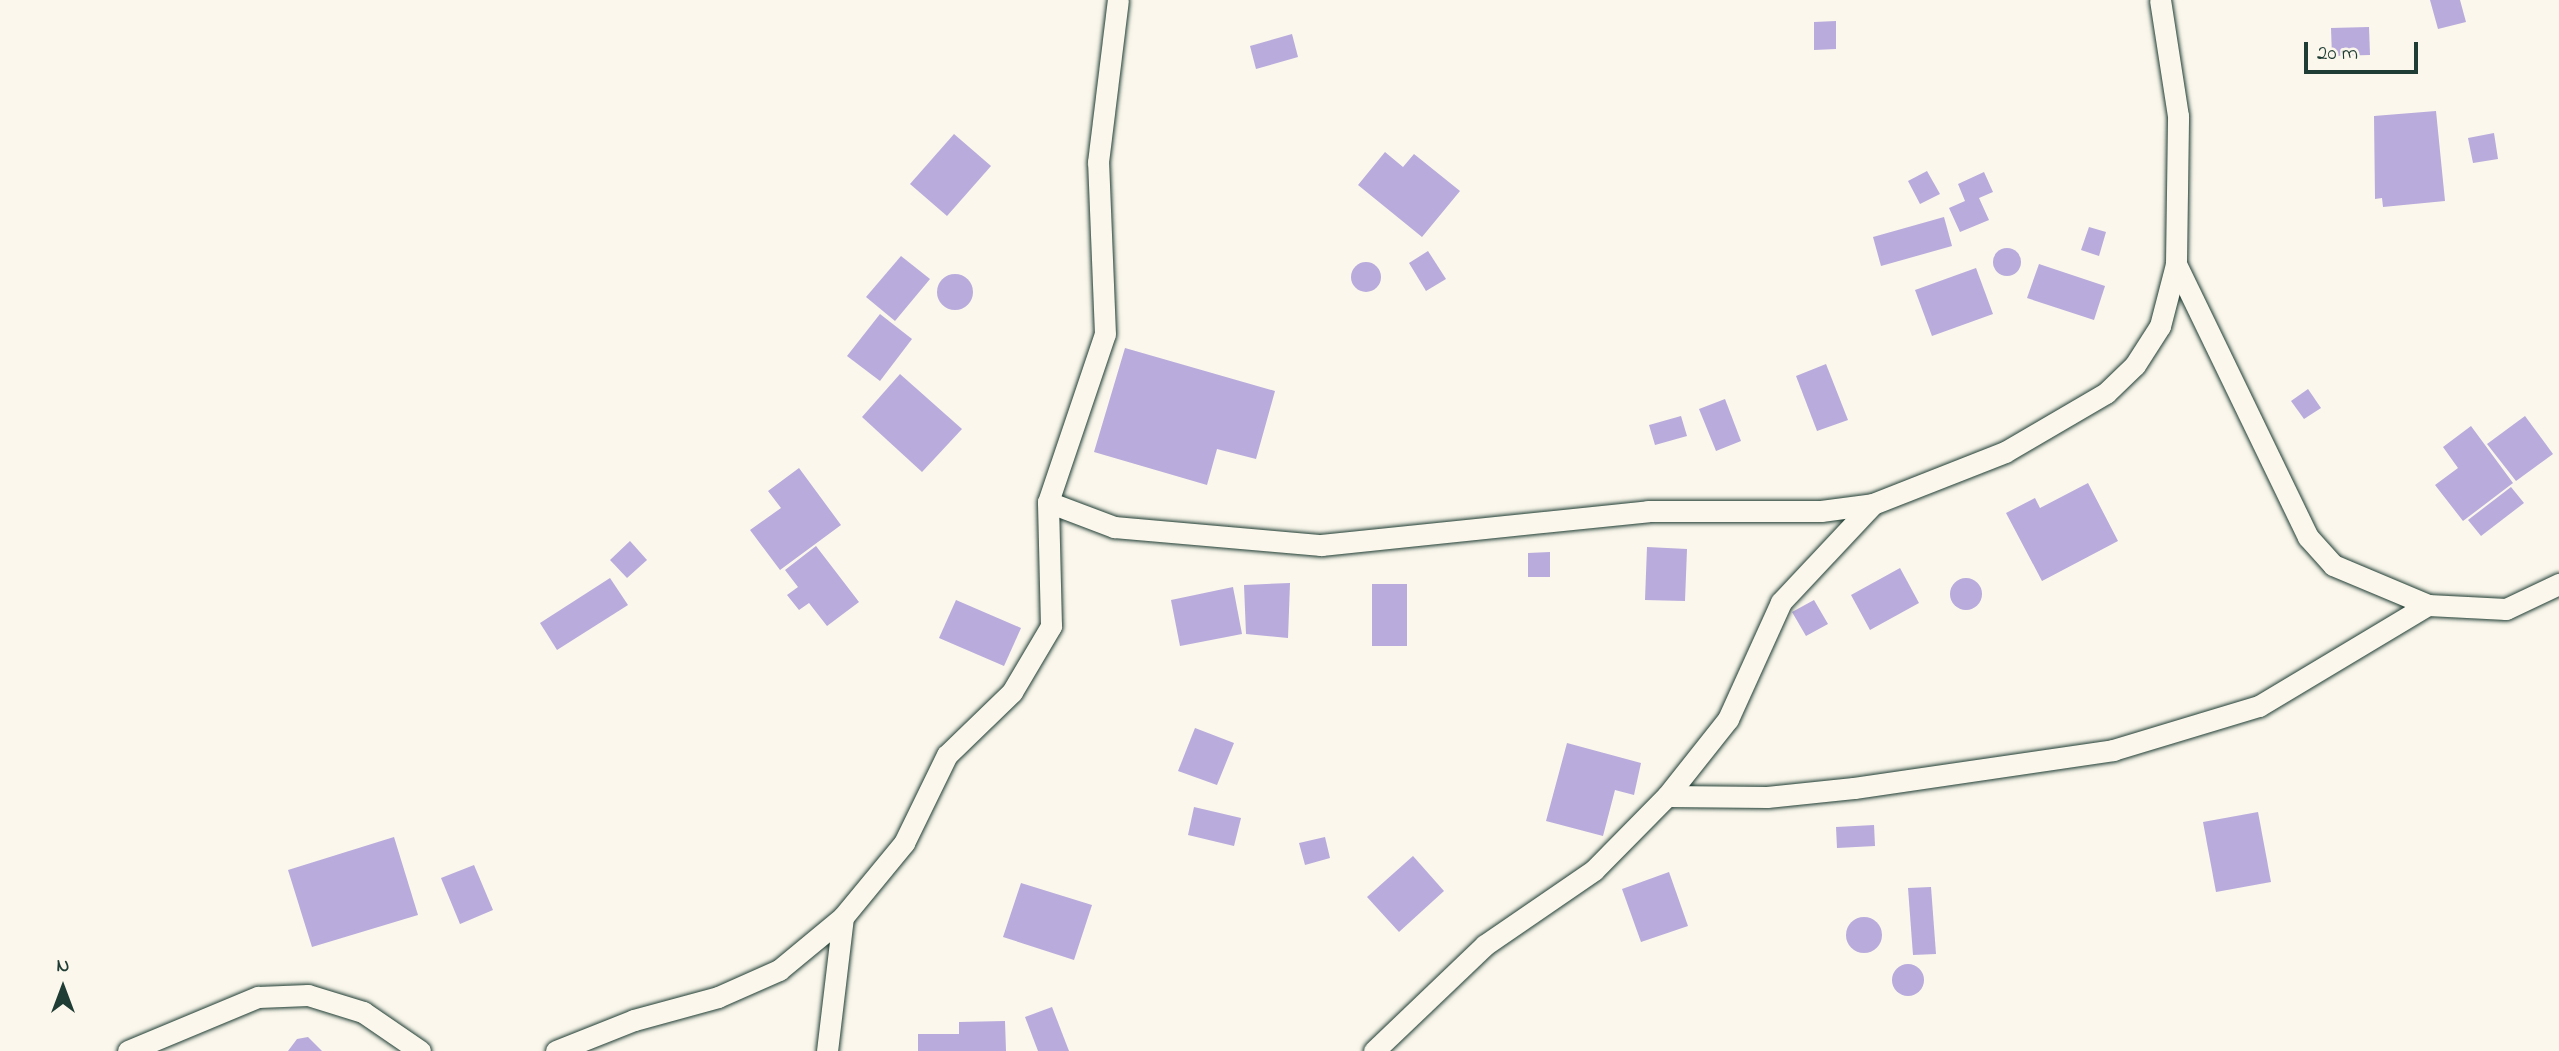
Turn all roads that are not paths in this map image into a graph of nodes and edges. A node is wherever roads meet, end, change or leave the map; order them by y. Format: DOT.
graph roads {
  1 [pos="1118,0"];
  2 [pos="2160,0"];
  3 [pos="2176,264"];
  4 [pos="1048,502"];
  5 [pos="1873,504"];
  6 [pos="2559,584"];
  7 [pos="2428,605"];
  8 [pos="1667,796"];
  9 [pos="843,917"];
  10 [pos="128,1051"];
  11 [pos="420,1051"];
  12 [pos="556,1051"];
  13 [pos="827,1051"];
  14 [pos="1374,1051"];
  1 -- 4 [label="lane"];
  2 -- 3 [label="lane"];
  3 -- 5 [label="lane"];
  3 -- 7 [label="lane"];
  4 -- 5 [label="lane"];
  4 -- 9 [label="lane"];
  5 -- 8 [label="lane"];
  6 -- 7 [label="lane"];
  7 -- 8 [label="lane"];
  8 -- 14 [label="lane"];
  9 -- 12 [label="lane"];
  9 -- 13 [label="lane"];
  10 -- 11 [label="lane"];
}
